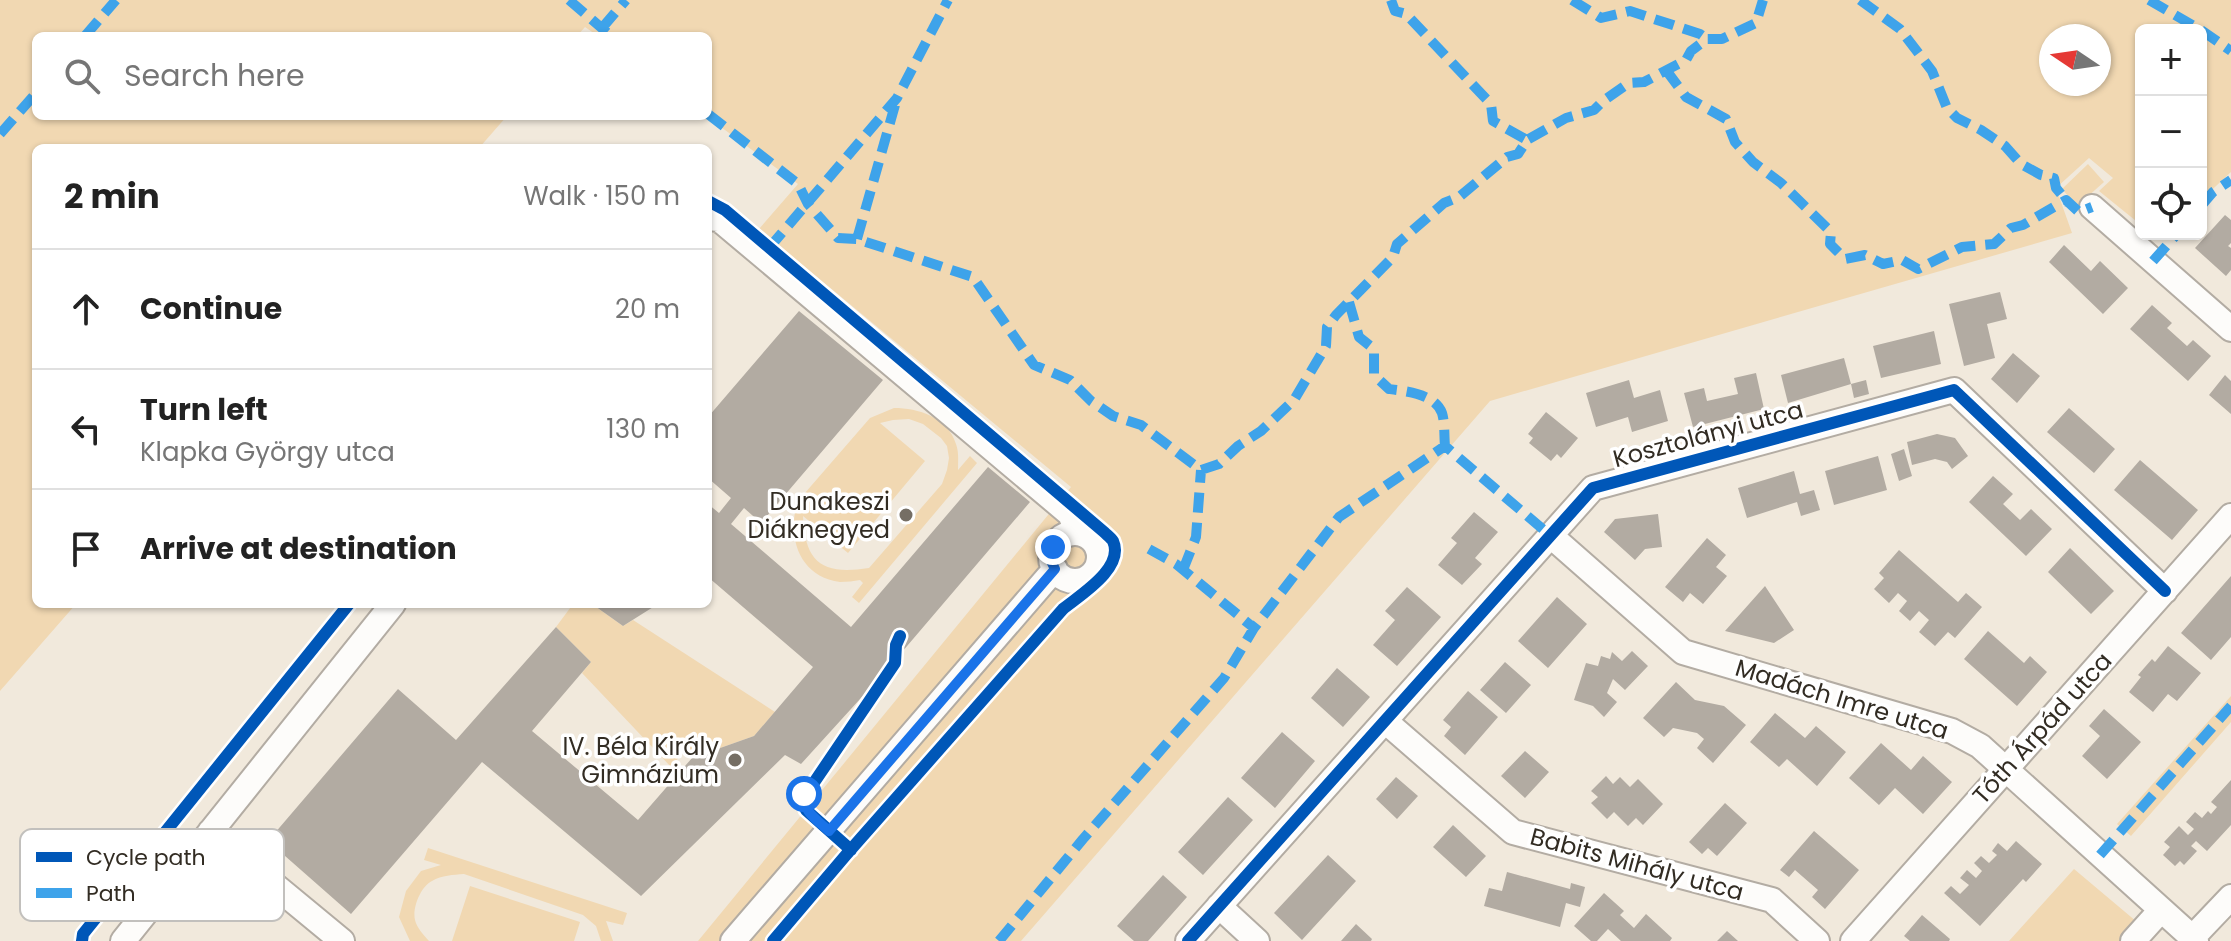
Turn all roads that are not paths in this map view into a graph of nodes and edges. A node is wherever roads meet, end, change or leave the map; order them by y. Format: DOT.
graph roads {
  1 [pos="2092,207"];
  2 [pos="712,218"];
  3 [pos="2231,329"];
  4 [pos="2231,516"];
  5 [pos="1078,533"];
  6 [pos="1551,536"];
  7 [pos="1055,569"];
  8 [pos="2165,591"];
  9 [pos="390,608"];
  10 [pos="1385,721"];
  11 [pos="2005,770"];
  12 [pos="212,829"];
  13 [pos="284,893"];
  14 [pos="2231,897"];
  15 [pos="1219,906"];
  16 [pos="2161,910"];
  17 [pos="139,921"];
  18 [pos="2194,939"];
  19 [pos="123,941"];
  20 [pos="342,941"];
  21 [pos="733,941"];
  22 [pos="1188,941"];
  23 [pos="1257,941"];
  24 [pos="1817,941"];
  25 [pos="1853,941"];
  26 [pos="2133,941"];
  1 -- 3 [label="street"];
  2 -- 5 [label="street"];
  4 -- 8 [label="street, Tóth Árpád utca"];
  5 -- 7 [label="street"];
  5 -- 7 [label="street"];
  6 -- 8 [label="street, Kosztolányi utca"];
  6 -- 10 [label="street, Kosztolányi utca"];
  6 -- 11 [label="street, Madách Imre utca"];
  7 -- 21 [label="street"];
  8 -- 11 [label="street, Tóth Árpád utca"];
  9 -- 12 [label="street"];
  10 -- 15 [label="street, Kosztolányi utca"];
  10 -- 24 [label="street, Babits Mihály utca"];
  11 -- 16 [label="street, Madách Imre utca"];
  11 -- 25 [label="street, Tóth Árpád utca"];
  13 -- 20 [label="street"];
  14 -- 18 [label="street"];
  15 -- 22 [label="street, Kosztolányi utca"];
  15 -- 23 [label="street"];
  16 -- 18 [label="street, Madách Imre utca"];
  16 -- 26 [label="street"];
  17 -- 19 [label="street"];
}
